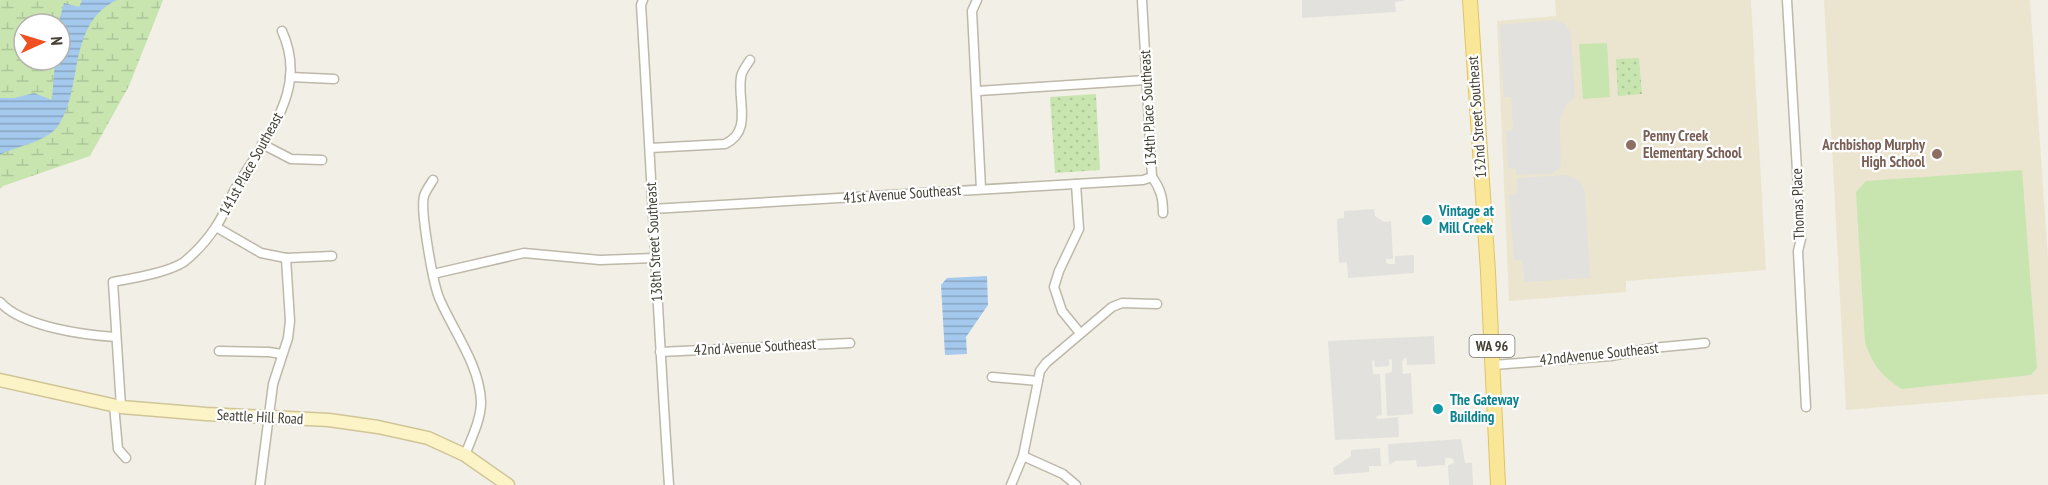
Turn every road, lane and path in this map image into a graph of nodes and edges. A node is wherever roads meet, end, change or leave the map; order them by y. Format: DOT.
graph roads {
  1 [pos="643,0"];
  2 [pos="1142,0"];
  3 [pos="1470,0"];
  4 [pos="1787,0"];
  5 [pos="976,2"];
  6 [pos="282,31"];
  7 [pos="750,60"];
  8 [pos="290,77"];
  9 [pos="334,79"];
  10 [pos="1146,80"];
  11 [pos="978,91"];
  12 [pos="262,144"];
  13 [pos="650,148"];
  14 [pos="322,160"];
  15 [pos="1152,177"];
  16 [pos="433,180"];
  17 [pos="1076,184"];
  18 [pos="981,189"];
  19 [pos="652,209"];
  20 [pos="1163,213"];
  21 [pos="216,227"];
  22 [pos="332,256"];
  23 [pos="286,258"];
  24 [pos="654,258"];
  25 [pos="433,274"];
  26 [pos="0,302"];
  27 [pos="1157,304"];
  28 [pos="1080,333"];
  29 [pos="117,337"];
  30 [pos="850,343"];
  31 [pos="1705,343"];
  32 [pos="219,351"];
  33 [pos="660,352"];
  34 [pos="282,354"];
  35 [pos="1493,365"];
  36 [pos="992,377"];
  37 [pos="0,380"];
  38 [pos="1038,381"];
  39 [pos="118,406"];
  40 [pos="1806,407"];
  41 [pos="268,417"];
  42 [pos="465,455"];
  43 [pos="1023,456"];
  44 [pos="126,458"];
  45 [pos="260,485"];
  46 [pos="508,485"];
  47 [pos="669,485"];
  48 [pos="1011,485"];
  49 [pos="1076,485"];
  50 [pos="1498,485"];
  1 -- 13 [label="street, 138th Street Southeast"];
  2 -- 10 [label="street, 134th Place Southeast"];
  3 -- 35 [label="main road, 132nd Street Southeast / WA 96"];
  4 -- 40 [label="street, Thomas Place"];
  5 -- 11 [label="street"];
  6 -- 8 [label="street, 141st Place Southeast"];
  7 -- 13 [label="street"];
  8 -- 9 [label="street"];
  8 -- 12 [label="street, 141st Place Southeast"];
  10 -- 11 [label="street"];
  10 -- 15 [label="street, 134th Place Southeast"];
  11 -- 18 [label="street"];
  12 -- 14 [label="street"];
  12 -- 21 [label="street, 141st Place Southeast"];
  13 -- 19 [label="street, 138th Street Southeast"];
  15 -- 17 [label="street, 41st Avenue Southeast"];
  15 -- 20 [label="street, 134th Place Southeast"];
  16 -- 25 [label="street"];
  17 -- 18 [label="street, 41st Avenue Southeast"];
  17 -- 28 [label="street"];
  18 -- 19 [label="street, 41st Avenue Southeast"];
  19 -- 24 [label="street, 138th Street Southeast"];
  21 -- 23 [label="street"];
  21 -- 29 [label="street"];
  22 -- 23 [label="street"];
  23 -- 34 [label="street"];
  24 -- 25 [label="street"];
  24 -- 33 [label="street, 138th Street Southeast"];
  25 -- 42 [label="street"];
  26 -- 29 [label="street"];
  27 -- 28 [label="street"];
  28 -- 38 [label="street"];
  29 -- 39 [label="street"];
  30 -- 33 [label="street, 42nd Avenue Southeast"];
  31 -- 35 [label="street, 42ndAvenue Southeast"];
  32 -- 34 [label="street"];
  33 -- 47 [label="street, 138th Street Southeast"];
  34 -- 41 [label="street"];
  35 -- 50 [label="main road, 132nd Street Southeast / WA 96"];
  36 -- 38 [label="street"];
  37 -- 39 [label="main road, Seattle Hill Road"];
  38 -- 43 [label="street"];
  39 -- 41 [label="main road, Seattle Hill Road"];
  39 -- 44 [label="street"];
  41 -- 42 [label="main road, Seattle Hill Road"];
  41 -- 45 [label="street"];
  42 -- 46 [label="main road, Seattle Hill Road"];
  43 -- 48 [label="street"];
  43 -- 49 [label="street"];
}
